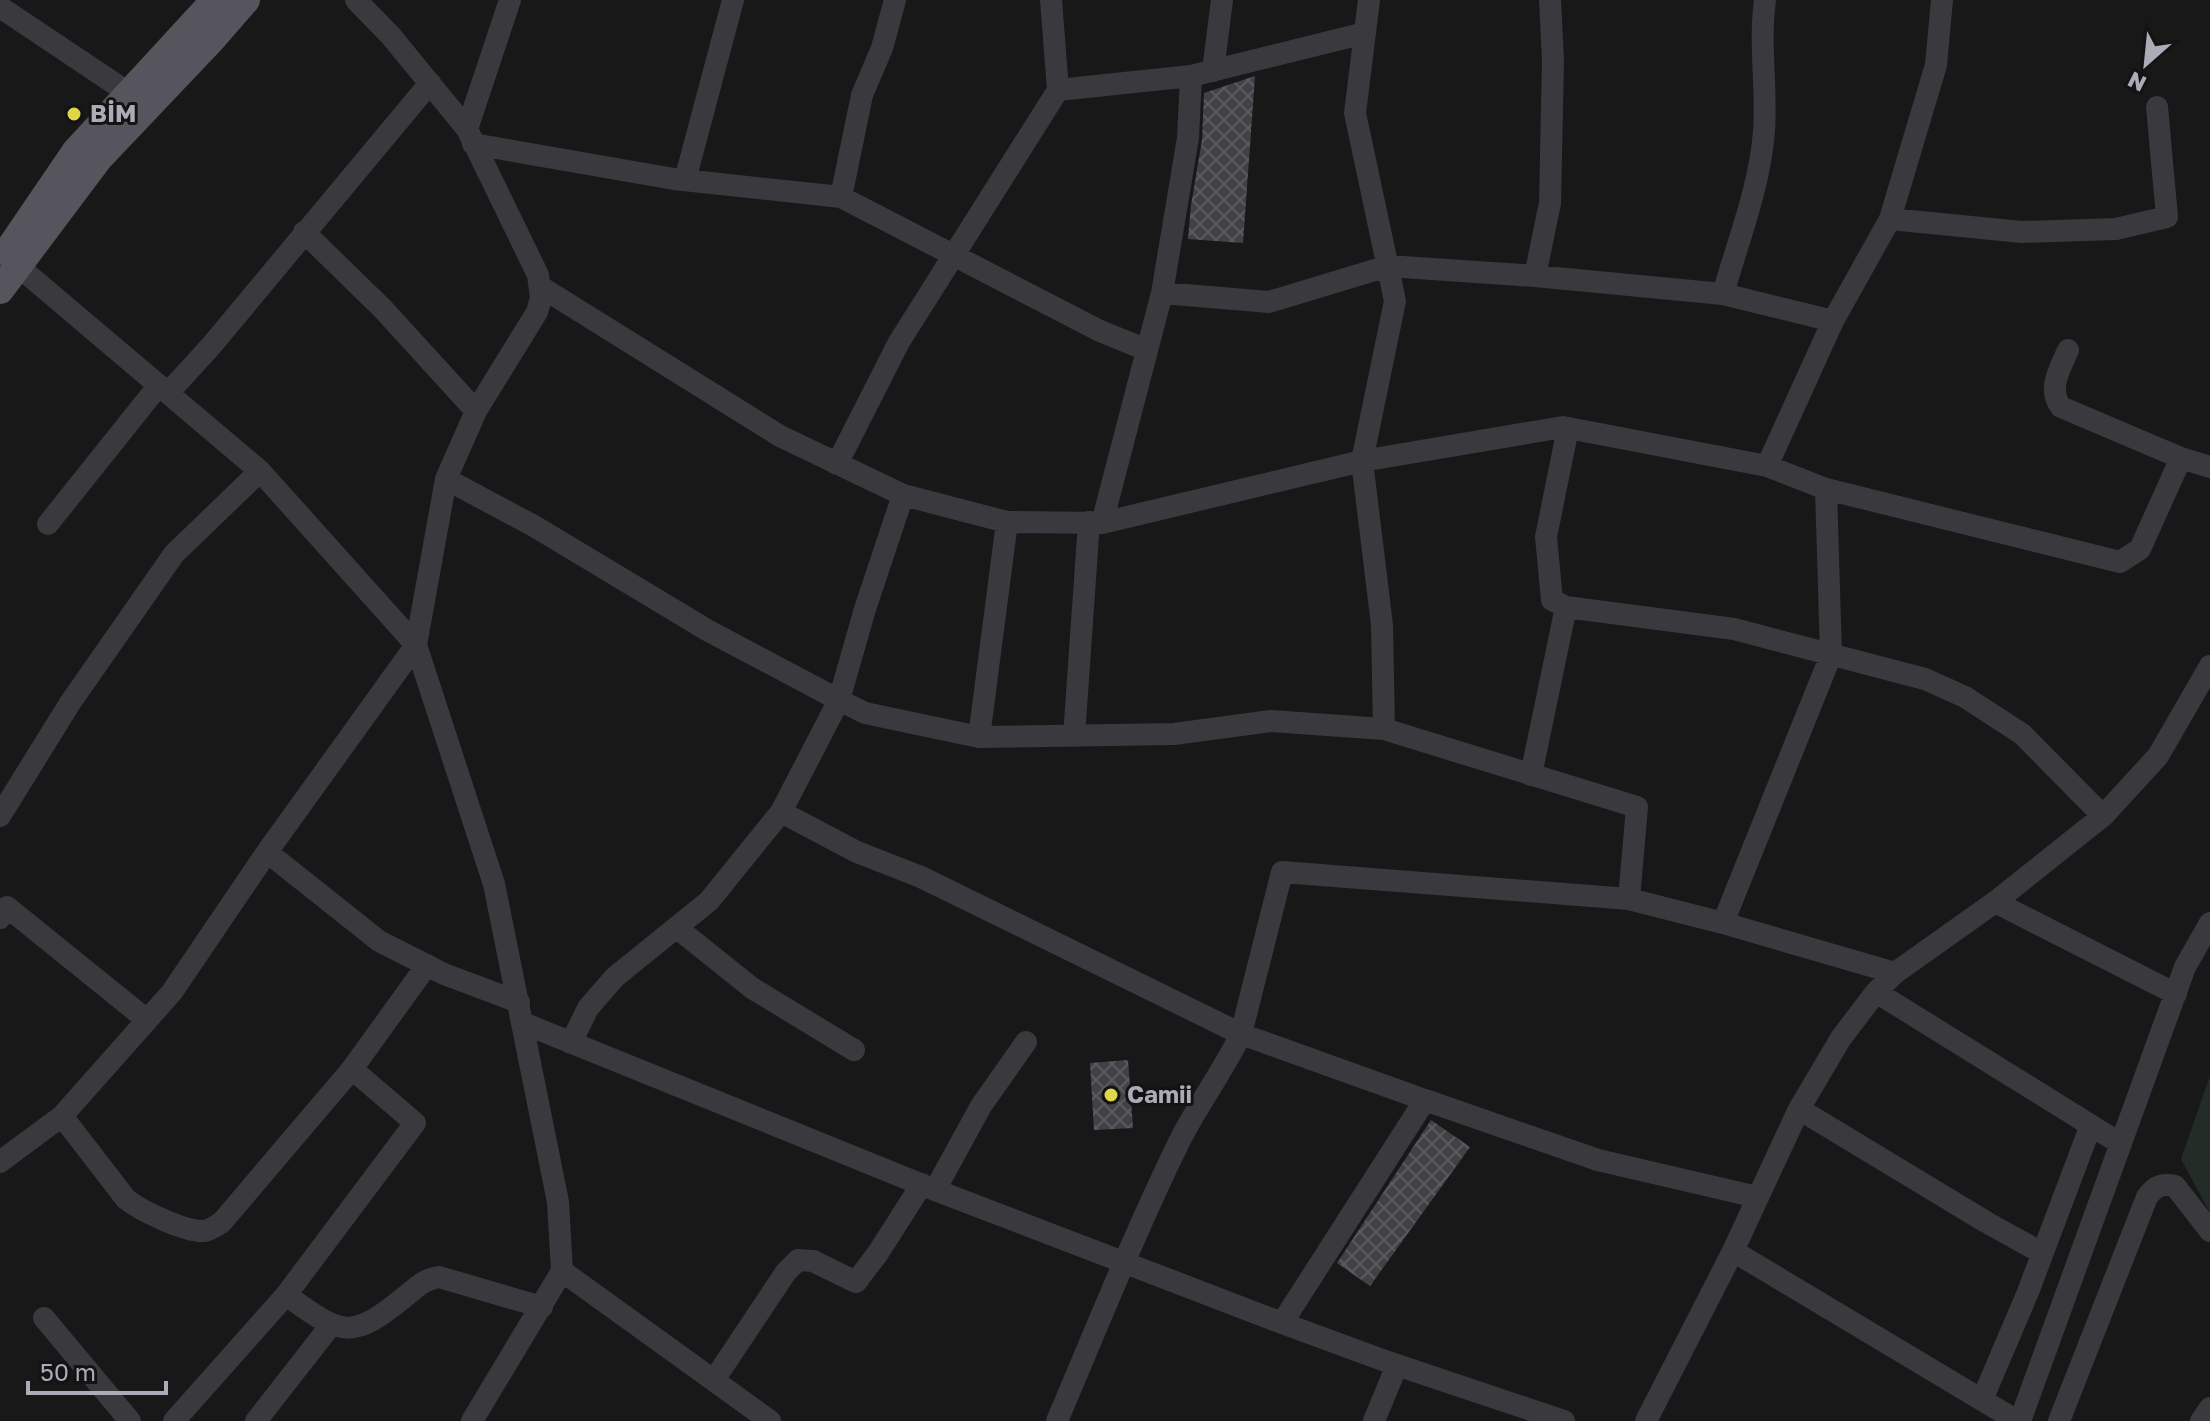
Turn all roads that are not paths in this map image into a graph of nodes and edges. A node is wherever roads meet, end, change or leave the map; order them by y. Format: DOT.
graph roads {
  1 [pos="215,0"];
  2 [pos="246,0"];
  3 [pos="356,0"];
  4 [pos="510,0"];
  5 [pos="733,0"];
  6 [pos="895,0"];
  7 [pos="1051,0"];
  8 [pos="1222,0"];
  9 [pos="1369,0"];
  10 [pos="1550,0"];
  11 [pos="1765,0"];
  12 [pos="1942,0"];
  13 [pos="0,7"];
  14 [pos="1365,33"];
  15 [pos="1202,74"];
  16 [pos="430,83"];
  17 [pos="1058,90"];
  18 [pos="130,94"];
  19 [pos="2157,107"];
  20 [pos="470,136"];
  21 [pos="685,180"];
  22 [pos="841,197"];
  23 [pos="1890,219"];
  24 [pos="304,232"];
  25 [pos="954,255"];
  26 [pos="6,258"];
  27 [pos="1388,266"];
  28 [pos="1535,276"];
  29 [pos="541,287"];
  30 [pos="0,290"];
  31 [pos="1162,293"];
  32 [pos="1723,294"];
  33 [pos="1833,321"];
  34 [pos="1147,350"];
  35 [pos="2068,350"];
  36 [pos="163,389"];
  37 [pos="476,411"];
  38 [pos="1568,428"];
  39 [pos="2181,458"];
  40 [pos="1362,461"];
  41 [pos="837,464"];
  42 [pos="1767,466"];
  43 [pos="2210,467"];
  44 [pos="260,471"];
  45 [pos="446,479"];
  46 [pos="1826,489"];
  47 [pos="903,495"];
  48 [pos="1007,522"];
  49 [pos="1095,522"];
  50 [pos="48,524"];
  51 [pos="1566,607"];
  52 [pos="416,645"];
  53 [pos="1831,655"];
  54 [pos="2210,666"];
  55 [pos="839,700"];
  56 [pos="1384,729"];
  57 [pos="1074,736"];
  58 [pos="979,737"];
  59 [pos="1531,775"];
  60 [pos="781,812"];
  61 [pos="0,816"];
  62 [pos="2103,816"];
  63 [pos="267,852"];
  64 [pos="1629,899"];
  65 [pos="1995,902"];
  66 [pos="2,909"];
  67 [pos="1723,923"];
  68 [pos="2210,923"];
  69 [pos="677,928"];
  70 [pos="427,965"];
  71 [pos="1895,973"];
  72 [pos="1876,992"];
  73 [pos="2176,994"];
  74 [pos="521,1013"];
  75 [pos="147,1020"];
  76 [pos="1241,1034"];
  77 [pos="1026,1042"];
  78 [pos="571,1043"];
  79 [pos="854,1050"];
  80 [pos="352,1069"];
  81 [pos="1425,1100"];
  82 [pos="1799,1109"];
  83 [pos="62,1116"];
  84 [pos="2091,1125"];
  85 [pos="2121,1144"];
  86 [pos="0,1162"];
  87 [pos="928,1187"];
  88 [pos="1757,1197"];
  89 [pos="2210,1231"];
  90 [pos="1733,1251"];
  91 [pos="2042,1253"];
  92 [pos="1124,1260"];
  93 [pos="562,1271"];
  94 [pos="286,1295"];
  95 [pos="542,1307"];
  96 [pos="44,1318"];
  97 [pos="1282,1323"];
  98 [pos="331,1325"];
  99 [pos="1397,1365"];
  100 [pos="714,1380"];
  101 [pos="1982,1400"];
  102 [pos="2210,1408"];
  103 [pos="130,1421"];
  104 [pos="174,1421"];
  105 [pos="256,1421"];
  106 [pos="472,1421"];
  107 [pos="770,1421"];
  108 [pos="1057,1421"];
  109 [pos="1374,1421"];
  110 [pos="1564,1421"];
  111 [pos="1646,1421"];
  112 [pos="2019,1421"];
  113 [pos="2059,1421"];
  114 [pos="2201,1421"];
  1 -- 18 [label="main road"];
  2 -- 26 [label="main road"];
  3 -- 16 [label="street"];
  4 -- 20 [label="street"];
  5 -- 21 [label="street"];
  6 -- 22 [label="street"];
  7 -- 17 [label="street"];
  8 -- 15 [label="street"];
  9 -- 14 [label="street"];
  10 -- 28 [label="street"];
  11 -- 32 [label="street"];
  12 -- 23 [label="street"];
  13 -- 18 [label="street"];
  14 -- 15 [label="street"];
  14 -- 27 [label="street"];
  15 -- 17 [label="street"];
  15 -- 31 [label="street"];
  16 -- 20 [label="street"];
  16 -- 24 [label="street"];
  17 -- 25 [label="street"];
  18 -- 26 [label="main road"];
  19 -- 23 [label="street"];
  20 -- 21 [label="street"];
  20 -- 29 [label="street"];
  21 -- 22 [label="street"];
  22 -- 25 [label="street"];
  23 -- 33 [label="street"];
  24 -- 36 [label="street"];
  24 -- 37 [label="street"];
  25 -- 34 [label="street"];
  25 -- 41 [label="street"];
  26 -- 30 [label="main road"];
  26 -- 36 [label="street"];
  27 -- 28 [label="street"];
  27 -- 31 [label="street"];
  27 -- 40 [label="street"];
  28 -- 32 [label="street"];
  29 -- 37 [label="street"];
  29 -- 41 [label="street"];
  31 -- 34 [label="street"];
  32 -- 33 [label="street"];
  33 -- 42 [label="street"];
  34 -- 49 [label="street"];
  35 -- 39 [label="street"];
  36 -- 44 [label="street"];
  36 -- 50 [label="street"];
  37 -- 45 [label="street"];
  38 -- 40 [label="street"];
  38 -- 42 [label="street"];
  38 -- 51 [label="street"];
  39 -- 43 [label="street"];
  39 -- 46 [label="street"];
  40 -- 49 [label="street"];
  40 -- 56 [label="street"];
  41 -- 47 [label="street"];
  42 -- 46 [label="street"];
  44 -- 52 [label="street"];
  44 -- 61 [label="street"];
  45 -- 52 [label="street"];
  45 -- 55 [label="street"];
  46 -- 53 [label="street"];
  47 -- 48 [label="street"];
  47 -- 55 [label="street"];
  48 -- 49 [label="street"];
  48 -- 58 [label="street"];
  49 -- 57 [label="street"];
  51 -- 53 [label="street"];
  51 -- 59 [label="street"];
  52 -- 63 [label="street"];
  52 -- 74 [label="street"];
  53 -- 62 [label="street"];
  53 -- 67 [label="street"];
  54 -- 62 [label="street"];
  55 -- 58 [label="street"];
  55 -- 60 [label="street"];
  56 -- 57 [label="street"];
  56 -- 59 [label="street"];
  57 -- 58 [label="street"];
  59 -- 64 [label="street"];
  60 -- 69 [label="street"];
  60 -- 76 [label="street"];
  62 -- 65 [label="street"];
  63 -- 70 [label="street"];
  63 -- 75 [label="street"];
  64 -- 67 [label="street"];
  64 -- 76 [label="street"];
  65 -- 71 [label="street"];
  65 -- 73 [label="street"];
  66 -- 75 [label="street"];
  67 -- 71 [label="street"];
  68 -- 73 [label="street"];
  69 -- 78 [label="street"];
  69 -- 79 [label="street"];
  70 -- 74 [label="street"];
  70 -- 80 [label="street"];
  71 -- 72 [label="street"];
  72 -- 82 [label="street"];
  72 -- 84 [label="street"];
  73 -- 85 [label="street"];
  74 -- 78 [label="street"];
  74 -- 93 [label="street"];
  75 -- 83 [label="street"];
  76 -- 81 [label="street"];
  76 -- 92 [label="street"];
  77 -- 87 [label="street"];
  78 -- 87 [label="street"];
  80 -- 83 [label="street"];
  80 -- 94 [label="street"];
  81 -- 88 [label="street"];
  81 -- 97 [label="street"];
  82 -- 88 [label="street"];
  82 -- 91 [label="street"];
  83 -- 86 [label="street"];
  84 -- 85 [label="street"];
  84 -- 91 [label="street"];
  85 -- 112 [label="street"];
  87 -- 92 [label="street"];
  87 -- 100 [label="street"];
  88 -- 90 [label="street"];
  89 -- 113 [label="street"];
  90 -- 101 [label="street"];
  90 -- 111 [label="street"];
  91 -- 101 [label="street"];
  92 -- 97 [label="street"];
  92 -- 108 [label="street"];
  93 -- 95 [label="street"];
  93 -- 100 [label="street"];
  94 -- 98 [label="street"];
  94 -- 104 [label="street"];
  95 -- 98 [label="street"];
  95 -- 106 [label="street"];
  96 -- 103 [label="street"];
  97 -- 99 [label="street"];
  98 -- 105 [label="street"];
  99 -- 109 [label="street"];
  99 -- 110 [label="street"];
  100 -- 107 [label="street"];
  101 -- 112 [label="street"];
  102 -- 114 [label="street"];
}
